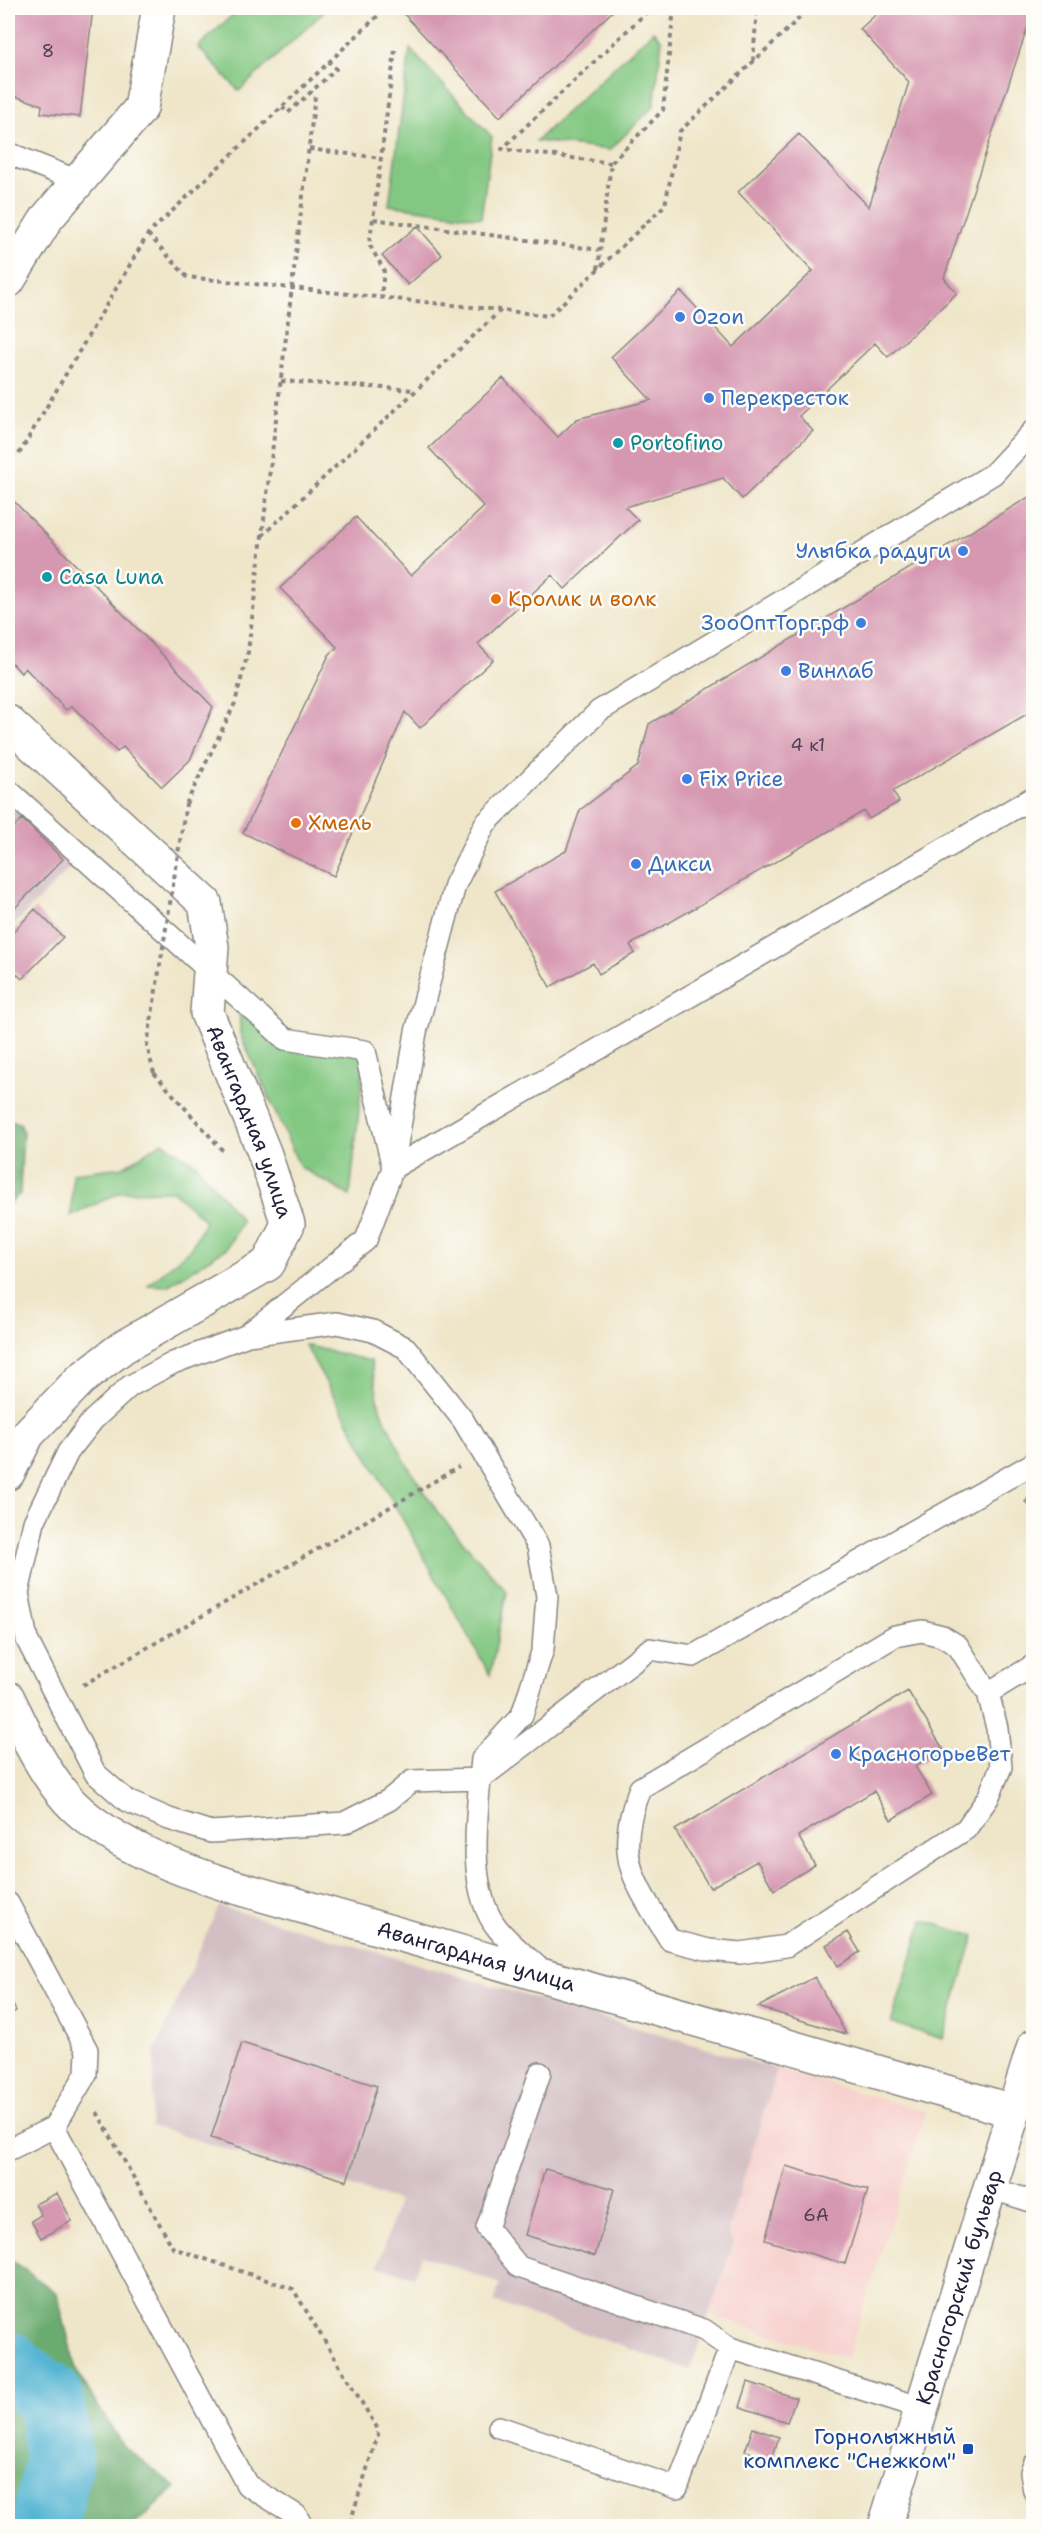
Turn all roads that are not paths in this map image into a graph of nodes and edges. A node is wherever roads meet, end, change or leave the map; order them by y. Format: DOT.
graph roads {
  1 [pos="159,8"];
  2 [pos="8,153"];
  3 [pos="78,181"];
  4 [pos="8,281"];
  5 [pos="1034,430"];
  6 [pos="8,722"];
  7 [pos="8,790"];
  8 [pos="1034,797"];
  9 [pos="393,1168"];
  10 [pos="248,1335"];
  11 [pos="1034,1463"];
  12 [pos="8,1473"];
  13 [pos="1034,1665"];
  14 [pos="988,1693"];
  15 [pos="8,1698"];
  16 [pos="480,1779"];
  17 [pos="8,1903"];
  18 [pos="547,1976"];
  19 [pos="1034,2046"];
  20 [pos="540,2073"];
  21 [pos="1013,2111"];
  22 [pos="54,2127"];
  23 [pos="8,2150"];
  24 [pos="990,2188"];
  25 [pos="1034,2202"];
  26 [pos="730,2348"];
  27 [pos="922,2408"];
  28 [pos="499,2427"];
  29 [pos="1034,2465"];
  30 [pos="1034,2491"];
  31 [pos="302,2526"];
  32 [pos="885,2526"];
  1 -- 3 [label="street"];
  2 -- 3 [label="lane"];
  3 -- 4 [label="street"];
  5 -- 9 [label="lane"];
  6 -- 12 [label="street, Авангардная улица"];
  7 -- 9 [label="lane"];
  8 -- 9 [label="lane"];
  9 -- 10 [label="lane"];
  10 -- 16 [label="lane"];
  10 -- 16 [label="lane"];
  11 -- 16 [label="lane"];
  13 -- 14 [label="lane"];
  14 -- 14 [label="lane"];
  15 -- 18 [label="street, Авангардная улица"];
  16 -- 18 [label="lane"];
  17 -- 22 [label="lane"];
  18 -- 21 [label="street, Авангардная улица"];
  19 -- 21 [label="street, Красногорский бульвар"];
  20 -- 26 [label="lane"];
  21 -- 24 [label="street, Красногорский бульвар"];
  22 -- 23 [label="lane"];
  22 -- 31 [label="lane"];
  24 -- 25 [label="lane"];
  24 -- 27 [label="street, Красногорский бульвар"];
  26 -- 27 [label="lane"];
  26 -- 28 [label="lane"];
  27 -- 32 [label="street, Красногорский бульвар"];
  29 -- 30 [label="lane"];
}
